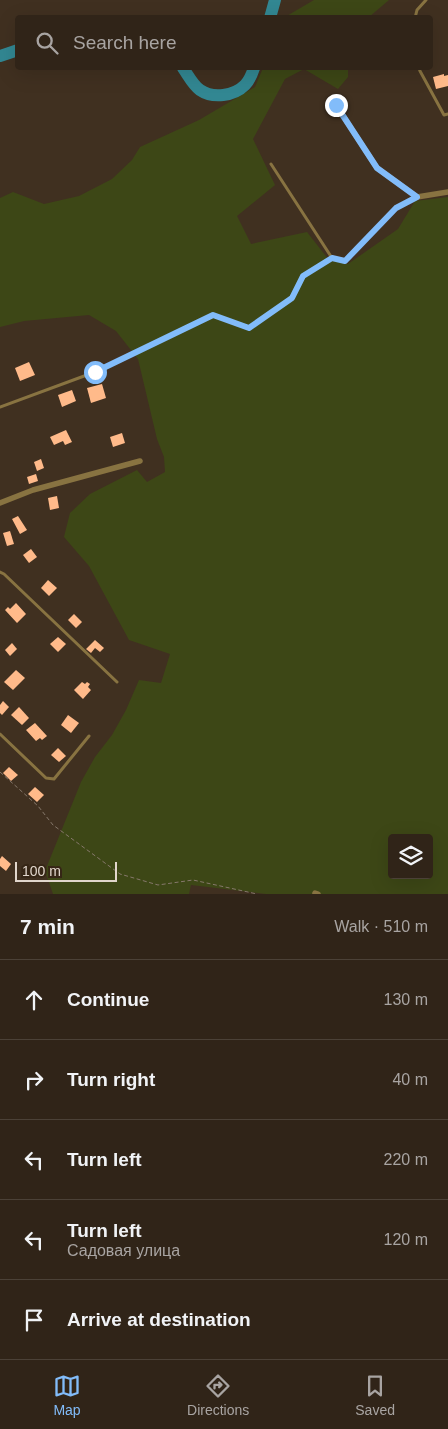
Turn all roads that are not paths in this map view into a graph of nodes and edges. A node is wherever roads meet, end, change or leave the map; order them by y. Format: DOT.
graph roads {
  1 [pos="426,0"];
  2 [pos="416,15"];
  3 [pos="420,70"];
  4 [pos="336,105"];
  5 [pos="448,114"];
  6 [pos="271,164"];
  7 [pos="448,192"];
  8 [pos="417,197"];
  9 [pos="95,372"];
  10 [pos="0,407"];
  11 [pos="140,461"];
  12 [pos="0,503"];
  13 [pos="0,572"];
  14 [pos="117,682"];
  15 [pos="0,734"];
  16 [pos="89,736"];
  1 -- 2 [label="lane"];
  3 -- 5 [label="lane"];
  4 -- 8 [label="street"];
  6 -- 8 [label="lane"];
  7 -- 8 [label="street"];
  9 -- 10 [label="lane"];
  11 -- 12 [label="street"];
  13 -- 14 [label="lane"];
  15 -- 16 [label="lane"];
}
